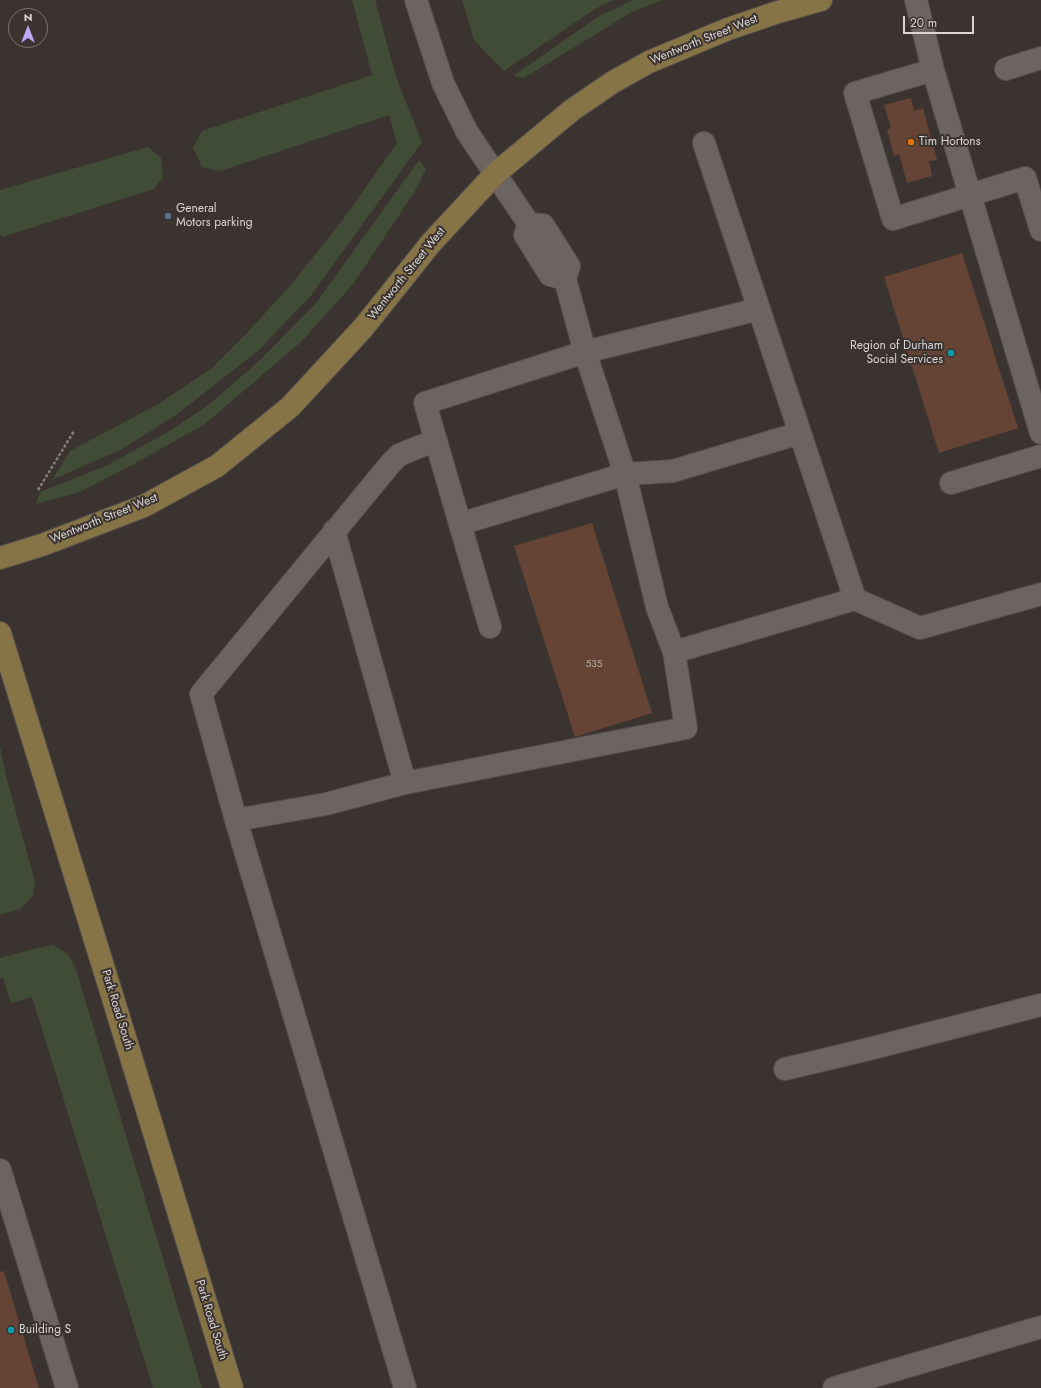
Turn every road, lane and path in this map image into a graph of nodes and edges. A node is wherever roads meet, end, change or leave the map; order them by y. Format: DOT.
graph roads {
  1 [pos="416,0"];
  2 [pos="821,0"];
  3 [pos="916,0"];
  4 [pos="1041,58"];
  5 [pos="1006,69"];
  6 [pos="926,72"];
  7 [pos="704,143"];
  8 [pos="494,174"];
  9 [pos="963,197"];
  10 [pos="1041,230"];
  11 [pos="759,309"];
  12 [pos="585,352"];
  13 [pos="74,431"];
  14 [pos="800,433"];
  15 [pos="1041,433"];
  16 [pos="436,440"];
  17 [pos="1041,456"];
  18 [pos="625,474"];
  19 [pos="951,483"];
  20 [pos="38,490"];
  21 [pos="460,524"];
  22 [pos="334,530"];
  23 [pos="0,558"];
  24 [pos="1041,594"];
  25 [pos="855,599"];
  26 [pos="490,627"];
  27 [pos="0,633"];
  28 [pos="674,652"];
  29 [pos="405,784"];
  30 [pos="236,820"];
  31 [pos="1041,1005"];
  32 [pos="785,1069"];
  33 [pos="0,1170"];
  34 [pos="1041,1327"];
  35 [pos="67,1388"];
  36 [pos="232,1388"];
  37 [pos="406,1388"];
  38 [pos="834,1388"];
  1 -- 8 [label="lane"];
  2 -- 8 [label="main road, Wentworth Street West"];
  3 -- 6 [label="lane"];
  4 -- 5 [label="lane"];
  6 -- 9 [label="lane"];
  6 -- 9 [label="lane"];
  7 -- 11 [label="lane"];
  8 -- 12 [label="lane"];
  8 -- 23 [label="main road, Wentworth Street West"];
  9 -- 10 [label="lane"];
  9 -- 15 [label="lane"];
  11 -- 12 [label="lane"];
  11 -- 14 [label="lane"];
  12 -- 16 [label="lane"];
  12 -- 18 [label="lane"];
  13 -- 20 [label="path"];
  14 -- 18 [label="lane"];
  14 -- 25 [label="lane"];
  16 -- 21 [label="lane"];
  16 -- 22 [label="lane"];
  17 -- 19 [label="lane"];
  18 -- 21 [label="lane"];
  18 -- 28 [label="lane"];
  21 -- 26 [label="lane"];
  22 -- 29 [label="lane"];
  22 -- 30 [label="lane"];
  24 -- 25 [label="lane"];
  25 -- 28 [label="lane"];
  27 -- 36 [label="main road, Park Road South"];
  28 -- 29 [label="lane"];
  29 -- 30 [label="lane"];
  30 -- 37 [label="lane"];
  31 -- 32 [label="lane"];
  33 -- 35 [label="lane"];
  34 -- 38 [label="lane"];
}
